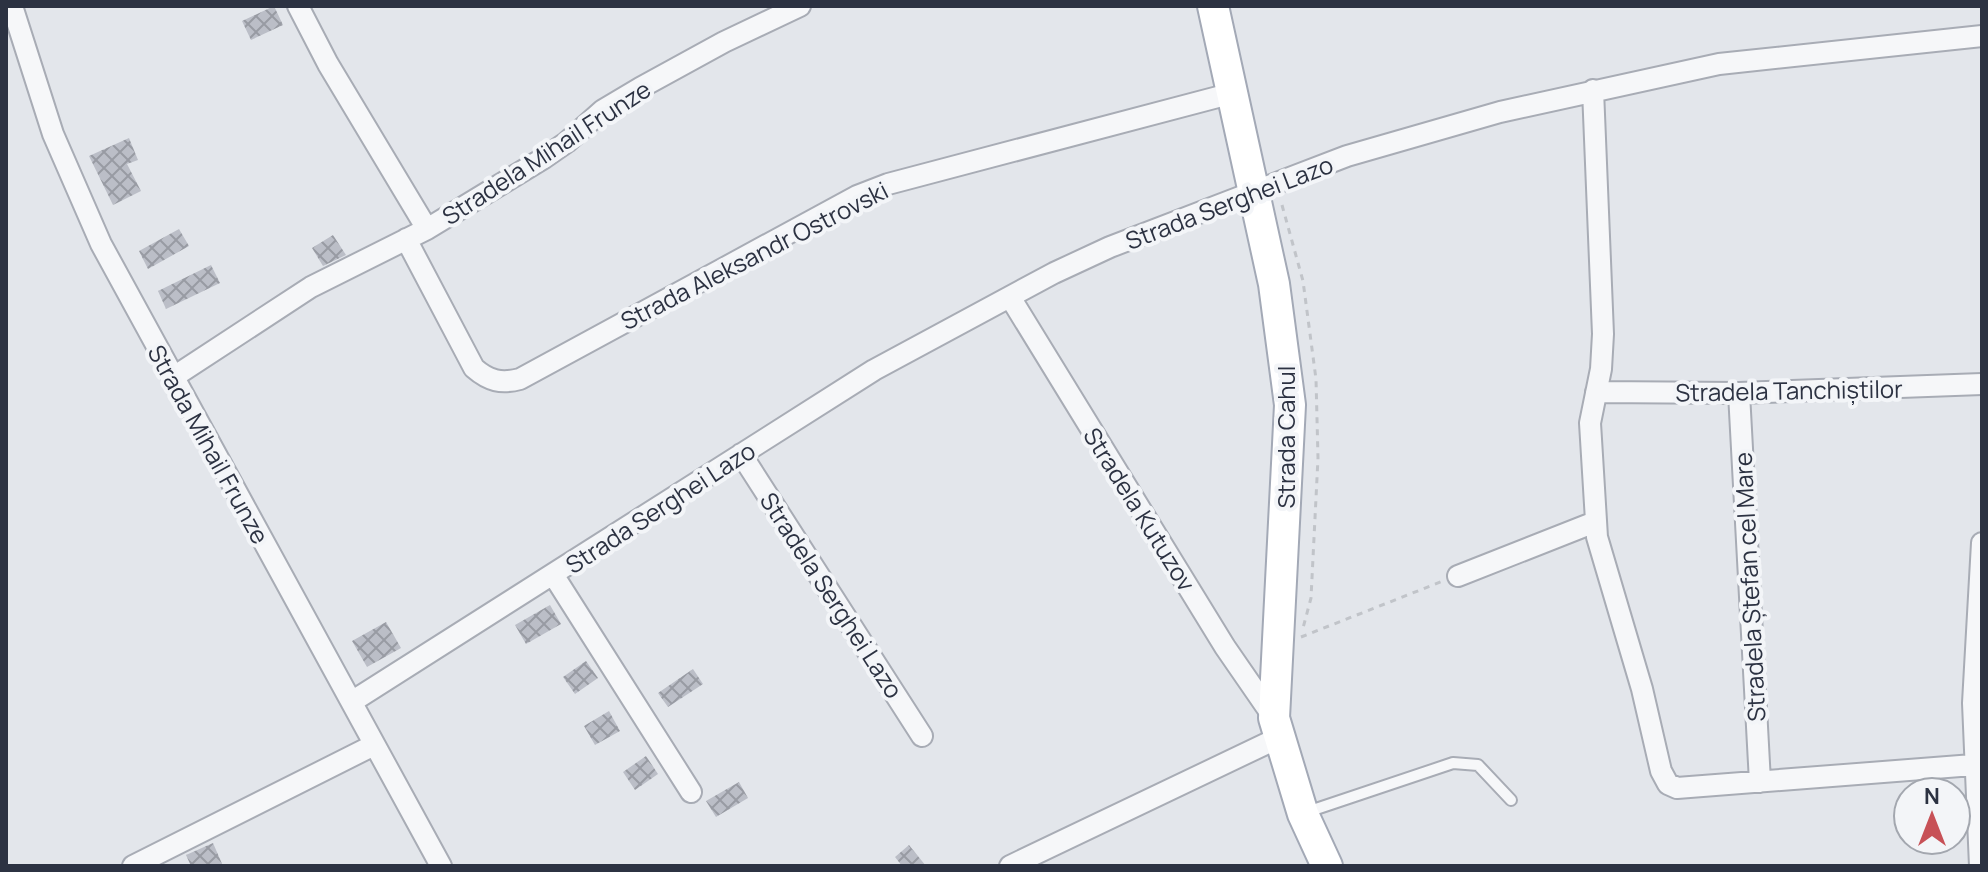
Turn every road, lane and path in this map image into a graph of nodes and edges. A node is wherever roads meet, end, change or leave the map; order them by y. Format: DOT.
graph roads {
  1 [pos="12,6"];
  2 [pos="298,6"];
  3 [pos="800,6"];
  4 [pos="1213,6"];
  5 [pos="1982,36"];
  6 [pos="1593,90"];
  7 [pos="1233,93"];
  8 [pos="1254,191"];
  9 [pos="427,229"];
  10 [pos="406,239"];
  11 [pos="1010,297"];
  12 [pos="172,378"];
  13 [pos="1982,384"];
  14 [pos="1596,392"];
  15 [pos="1739,393"];
  16 [pos="741,454"];
  17 [pos="1595,522"];
  18 [pos="1982,543"];
  19 [pos="554,576"];
  20 [pos="1458,576"];
  21 [pos="1300,637"];
  22 [pos="353,701"];
  23 [pos="1276,728"];
  24 [pos="922,736"];
  25 [pos="374,745"];
  26 [pos="1973,765"];
  27 [pos="1760,782"];
  28 [pos="691,792"];
  29 [pos="1511,800"];
  30 [pos="1303,814"];
  31 [pos="133,866"];
  32 [pos="441,866"];
  33 [pos="1010,866"];
  34 [pos="1327,866"];
  35 [pos="1980,866"];
  1 -- 12 [label="street, Strada Mihail Frunze"];
  2 -- 9 [label="street"];
  3 -- 9 [label="street, Stradela Mihail Frunze"];
  4 -- 7 [label="main road, Strada Cahul"];
  5 -- 6 [label="street, Strada Serghei Lazo"];
  6 -- 8 [label="street, Strada Serghei Lazo"];
  6 -- 14 [label="street"];
  7 -- 8 [label="main road, Strada Cahul"];
  7 -- 10 [label="street, Strada Aleksandr Ostrovski"];
  8 -- 11 [label="street, Strada Serghei Lazo"];
  8 -- 23 [label="main road, Strada Cahul"];
  9 -- 10 [label="street, Stradela Mihail Frunze"];
  10 -- 12 [label="street, Stradela Mihail Frunze"];
  11 -- 16 [label="street, Strada Serghei Lazo"];
  11 -- 23 [label="street, Stradela Kutuzov"];
  12 -- 22 [label="street, Strada Mihail Frunze"];
  13 -- 15 [label="street, Stradela Tanchiștilor"];
  14 -- 15 [label="street, Stradela Tanchiștilor"];
  14 -- 17 [label="street"];
  15 -- 27 [label="street, Stradela Ștefan cel Mare"];
  16 -- 19 [label="street, Strada Serghei Lazo"];
  16 -- 24 [label="street, Stradela Serghei Lazo"];
  17 -- 20 [label="street"];
  17 -- 27 [label="street"];
  18 -- 26 [label="street"];
  19 -- 22 [label="street, Strada Serghei Lazo"];
  19 -- 28 [label="street, Strada Serghei Lazo"];
  20 -- 21 [label="path"];
  22 -- 25 [label="street, Strada Mihail Frunze"];
  23 -- 30 [label="main road, Strada Cahul"];
  23 -- 33 [label="street"];
  25 -- 31 [label="street"];
  25 -- 32 [label="street, Strada Mihail Frunze"];
  26 -- 27 [label="street"];
  26 -- 35 [label="street"];
  29 -- 30 [label="lane"];
  30 -- 34 [label="main road, Strada Cahul"];
}
